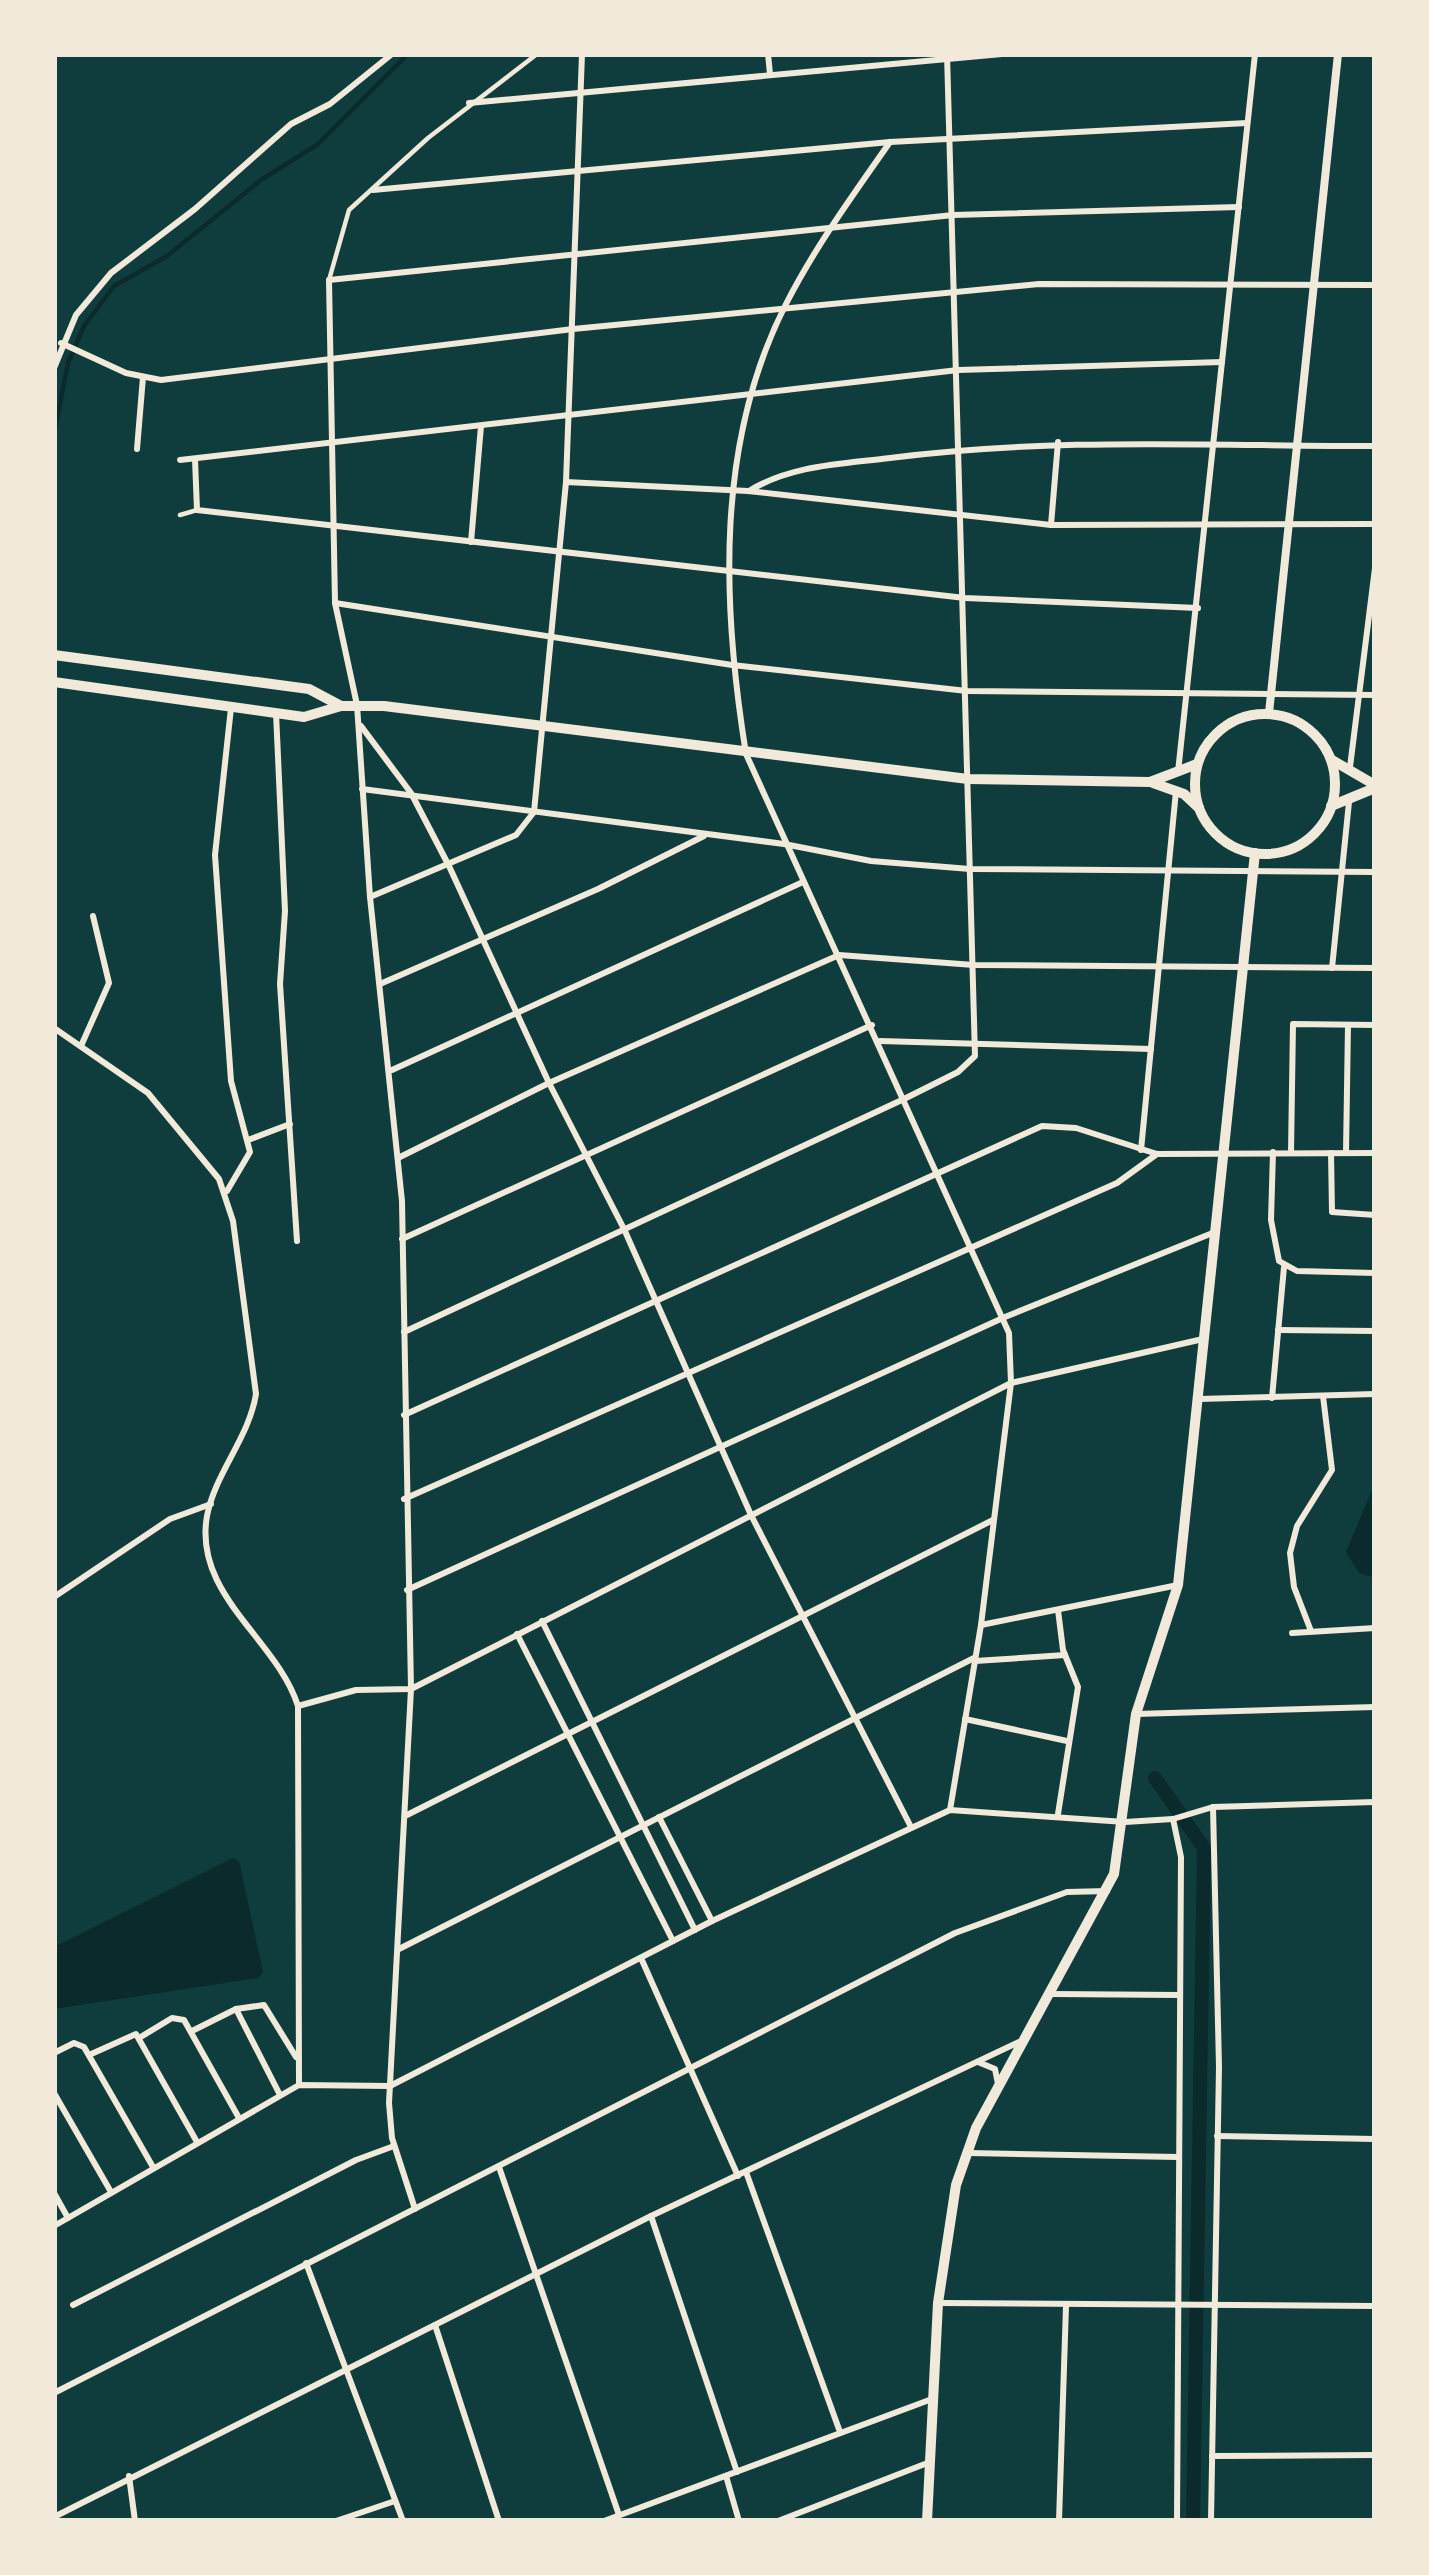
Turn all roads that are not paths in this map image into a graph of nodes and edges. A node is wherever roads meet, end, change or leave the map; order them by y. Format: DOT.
graph roads {
  1 [pos="392,54"];
  2 [pos="537,54"];
  3 [pos="582,54"];
  4 [pos="768,54"];
  5 [pos="1002,54"];
  6 [pos="1255,54"];
  7 [pos="1338,54"];
  8 [pos="947,56"];
  9 [pos="770,75"];
  10 [pos="581,93"];
  11 [pos="470,104"];
  12 [pos="1247,123"];
  13 [pos="950,138"];
  14 [pos="890,142"];
  15 [pos="578,174"];
  16 [pos="374,190"];
  17 [pos="1239,207"];
  18 [pos="953,215"];
  19 [pos="829,230"];
  20 [pos="576,255"];
  21 [pos="329,280"];
  22 [pos="1231,282"];
  23 [pos="1315,285"];
  24 [pos="1375,285"];
  25 [pos="956,291"];
  26 [pos="784,307"];
  27 [pos="573,329"];
  28 [pos="61,343"];
  29 [pos="329,360"];
  30 [pos="1222,362"];
  31 [pos="54,368"];
  32 [pos="958,370"];
  33 [pos="143,377"];
  34 [pos="752,397"];
  35 [pos="569,416"];
  36 [pos="482,426"];
  37 [pos="334,441"];
  38 [pos="1058,442"];
  39 [pos="1214,443"];
  40 [pos="1300,446"];
  41 [pos="1375,446"];
  42 [pos="137,449"];
  43 [pos="962,449"];
  44 [pos="195,459"];
  45 [pos="180,460"];
  46 [pos="566,482"];
  47 [pos="733,490"];
  48 [pos="748,491"];
  49 [pos="196,510"];
  50 [pos="180,515"];
  51 [pos="961,518"];
  52 [pos="1292,524"];
  53 [pos="1375,524"];
  54 [pos="336,525"];
  55 [pos="1206,525"];
  56 [pos="1051,526"];
  57 [pos="471,543"];
  58 [pos="561,552"];
  59 [pos="1375,568"];
  60 [pos="728,570"];
  61 [pos="965,598"];
  62 [pos="335,603"];
  63 [pos="1373,605"];
  64 [pos="1198,608"];
  65 [pos="552,636"];
  66 [pos="54,655"];
  67 [pos="732,665"];
  68 [pos="54,682"];
  69 [pos="967,691"];
  70 [pos="1187,694"];
  71 [pos="1270,695"];
  72 [pos="1359,695"];
  73 [pos="1375,695"];
  74 [pos="357,705"];
  75 [pos="340,706"];
  76 [pos="232,708"];
  77 [pos="276,713"];
  78 [pos="1269,713"];
  79 [pos="358,723"];
  80 [pos="542,723"];
  81 [pos="746,754"];
  82 [pos="1329,756"];
  83 [pos="1197,764"];
  84 [pos="1178,774"];
  85 [pos="1349,775"];
  86 [pos="968,779"];
  87 [pos="1150,782"];
  88 [pos="1375,787"];
  89 [pos="362,789"];
  90 [pos="1176,791"];
  91 [pos="411,794"];
  92 [pos="1349,799"];
  93 [pos="1331,806"];
  94 [pos="1199,809"];
  95 [pos="534,812"];
  96 [pos="705,835"];
  97 [pos="784,844"];
  98 [pos="1255,853"];
  99 [pos="448,866"];
  100 [pos="970,869"];
  101 [pos="1342,872"];
  102 [pos="1375,872"];
  103 [pos="1168,874"];
  104 [pos="1254,874"];
  105 [pos="803,882"];
  106 [pos="370,897"];
  107 [pos="93,916"];
  108 [pos="483,941"];
  109 [pos="839,955"];
  110 [pos="974,965"];
  111 [pos="1160,968"];
  112 [pos="1244,968"];
  113 [pos="1332,968"];
  114 [pos="1375,968"];
  115 [pos="380,984"];
  116 [pos="515,1013"];
  117 [pos="872,1025"];
  118 [pos="1348,1025"];
  119 [pos="1375,1025"];
  120 [pos="54,1028"];
  121 [pos="880,1041"];
  122 [pos="81,1046"];
  123 [pos="979,1046"];
  124 [pos="1151,1048"];
  125 [pos="391,1071"];
  126 [pos="549,1083"];
  127 [pos="904,1099"];
  128 [pos="290,1124"];
  129 [pos="248,1140"];
  130 [pos="1141,1150"];
  131 [pos="1274,1152"];
  132 [pos="1291,1152"];
  133 [pos="1226,1153"];
  134 [pos="1330,1153"];
  135 [pos="1375,1153"];
  136 [pos="1156,1154"];
  137 [pos="1346,1154"];
  138 [pos="587,1155"];
  139 [pos="400,1156"];
  140 [pos="937,1172"];
  141 [pos="226,1193"];
  142 [pos="1375,1215"];
  143 [pos="624,1229"];
  144 [pos="1216,1231"];
  145 [pos="402,1239"];
  146 [pos="297,1241"];
  147 [pos="972,1245"];
  148 [pos="1284,1267"];
  149 [pos="1375,1273"];
  150 [pos="658,1302"];
  151 [pos="1005,1317"];
  152 [pos="1278,1330"];
  153 [pos="1375,1331"];
  154 [pos="404,1333"];
  155 [pos="1204,1338"];
  156 [pos="689,1371"];
  157 [pos="1011,1383"];
  158 [pos="1375,1394"];
  159 [pos="1323,1396"];
  160 [pos="1272,1398"];
  161 [pos="1199,1400"];
  162 [pos="404,1415"];
  163 [pos="720,1444"];
  164 [pos="404,1499"];
  165 [pos="211,1504"];
  166 [pos="751,1515"];
  167 [pos="994,1519"];
  168 [pos="1178,1585"];
  169 [pos="407,1590"];
  170 [pos="54,1597"];
  171 [pos="1058,1610"];
  172 [pos="804,1617"];
  173 [pos="542,1622"];
  174 [pos="981,1624"];
  175 [pos="1375,1628"];
  176 [pos="1311,1631"];
  177 [pos="1292,1633"];
  178 [pos="518,1634"];
  179 [pos="1065,1655"];
  180 [pos="975,1659"];
  181 [pos="411,1689"];
  182 [pos="298,1706"];
  183 [pos="1375,1707"];
  184 [pos="1136,1714"];
  185 [pos="855,1718"];
  186 [pos="965,1719"];
  187 [pos="593,1723"];
  188 [pos="570,1735"];
  189 [pos="1069,1742"];
  190 [pos="1375,1802"];
  191 [pos="1213,1807"];
  192 [pos="950,1810"];
  193 [pos="1058,1814"];
  194 [pos="407,1815"];
  195 [pos="659,1817"];
  196 [pos="1176,1818"];
  197 [pos="1125,1822"];
  198 [pos="644,1826"];
  199 [pos="911,1827"];
  200 [pos="620,1837"];
  201 [pos="1107,1891"];
  202 [pos="712,1921"];
  203 [pos="695,1930"];
  204 [pos="673,1942"];
  205 [pos="399,1949"];
  206 [pos="641,1958"];
  207 [pos="1051,1994"];
  208 [pos="1180,1995"];
  209 [pos="236,2009"];
  210 [pos="192,2031"];
  211 [pos="136,2035"];
  212 [pos="1027,2037"];
  213 [pos="54,2054"];
  214 [pos="89,2055"];
  215 [pos="298,2061"];
  216 [pos="974,2062"];
  217 [pos="688,2067"];
  218 [pos="299,2085"];
  219 [pos="390,2086"];
  220 [pos="998,2086"];
  221 [pos="54,2093"];
  222 [pos="280,2095"];
  223 [pos="239,2118"];
  224 [pos="1217,2136"];
  225 [pos="1375,2139"];
  226 [pos="197,2142"];
  227 [pos="394,2146"];
  228 [pos="967,2153"];
  229 [pos="1178,2157"];
  230 [pos="153,2167"];
  231 [pos="499,2168"];
  232 [pos="742,2174"];
  233 [pos="111,2192"];
  234 [pos="54,2193"];
  235 [pos="415,2209"];
  236 [pos="650,2216"];
  237 [pos="68,2218"];
  238 [pos="54,2225"];
  239 [pos="306,2263"];
  240 [pos="537,2274"];
  241 [pos="938,2303"];
  242 [pos="73,2305"];
  243 [pos="1210,2305"];
  244 [pos="1066,2306"];
  245 [pos="1180,2306"];
  246 [pos="1375,2306"];
  247 [pos="435,2324"];
  248 [pos="347,2366"];
  249 [pos="54,2392"];
  250 [pos="933,2399"];
  251 [pos="839,2432"];
  252 [pos="1375,2455"];
  253 [pos="1212,2456"];
  254 [pos="930,2462"];
  255 [pos="737,2471"];
  256 [pos="128,2476"];
  257 [pos="726,2476"];
  258 [pos="396,2501"];
  259 [pos="620,2515"];
  260 [pos="54,2517"];
  261 [pos="135,2521"];
  262 [pos="336,2521"];
  263 [pos="403,2521"];
  264 [pos="500,2521"];
  265 [pos="604,2521"];
  266 [pos="739,2521"];
  267 [pos="778,2521"];
  268 [pos="927,2521"];
  269 [pos="1059,2521"];
  270 [pos="1177,2521"];
  271 [pos="1211,2521"];
  1 -- 28 [label="street"];
  2 -- 11 [label="street"];
  3 -- 10 [label="street"];
  4 -- 9 [label="street"];
  5 -- 8 [label="street"];
  6 -- 12 [label="street"];
  7 -- 23 [label="street"];
  8 -- 9 [label="street"];
  8 -- 13 [label="street"];
  9 -- 10 [label="street"];
  10 -- 11 [label="street"];
  10 -- 15 [label="street"];
  11 -- 16 [label="street"];
  12 -- 13 [label="street"];
  12 -- 17 [label="street"];
  13 -- 14 [label="street"];
  13 -- 18 [label="street"];
  14 -- 15 [label="street"];
  14 -- 19 [label="street"];
  15 -- 16 [label="street"];
  15 -- 20 [label="street"];
  16 -- 21 [label="street"];
  17 -- 18 [label="street"];
  17 -- 22 [label="street"];
  18 -- 19 [label="street"];
  18 -- 25 [label="street"];
  19 -- 20 [label="street"];
  19 -- 26 [label="street"];
  20 -- 21 [label="street"];
  20 -- 27 [label="street"];
  21 -- 29 [label="street"];
  22 -- 23 [label="street"];
  22 -- 25 [label="street"];
  22 -- 30 [label="street"];
  23 -- 24 [label="street"];
  23 -- 40 [label="street"];
  25 -- 26 [label="street"];
  25 -- 32 [label="street"];
  26 -- 27 [label="street"];
  26 -- 34 [label="street"];
  27 -- 29 [label="street"];
  27 -- 35 [label="street"];
  28 -- 31 [label="street"];
  28 -- 33 [label="street"];
  29 -- 33 [label="street"];
  29 -- 37 [label="street"];
  30 -- 32 [label="street"];
  30 -- 39 [label="street"];
  32 -- 34 [label="street"];
  32 -- 43 [label="street"];
  33 -- 42 [label="street"];
  34 -- 35 [label="street"];
  34 -- 47 [label="street"];
  35 -- 36 [label="street"];
  35 -- 46 [label="street"];
  36 -- 37 [label="street"];
  36 -- 57 [label="street"];
  37 -- 44 [label="street"];
  37 -- 54 [label="street"];
  38 -- 39 [label="street"];
  38 -- 43 [label="street"];
  38 -- 56 [label="street"];
  39 -- 40 [label="street"];
  39 -- 55 [label="street"];
  40 -- 41 [label="street"];
  40 -- 52 [label="street"];
  43 -- 48 [label="street"];
  43 -- 51 [label="street"];
  44 -- 45 [label="street"];
  44 -- 49 [label="street"];
  46 -- 47 [label="street"];
  46 -- 58 [label="street"];
  47 -- 48 [label="street"];
  47 -- 60 [label="street"];
  48 -- 51 [label="street"];
  49 -- 50 [label="street"];
  49 -- 54 [label="street"];
  51 -- 56 [label="street"];
  51 -- 61 [label="street"];
  52 -- 53 [label="street"];
  52 -- 55 [label="street"];
  52 -- 71 [label="street"];
  54 -- 57 [label="street"];
  54 -- 62 [label="street"];
  55 -- 56 [label="street"];
  55 -- 64 [label="street"];
  57 -- 58 [label="street"];
  58 -- 60 [label="street"];
  58 -- 65 [label="street"];
  59 -- 63 [label="street"];
  60 -- 61 [label="street"];
  60 -- 67 [label="street"];
  61 -- 64 [label="street"];
  61 -- 69 [label="street"];
  62 -- 65 [label="street"];
  62 -- 74 [label="street"];
  63 -- 72 [label="street"];
  64 -- 70 [label="street"];
  65 -- 67 [label="street"];
  65 -- 80 [label="street"];
  66 -- 75 [label="main road"];
  67 -- 69 [label="street"];
  67 -- 81 [label="street"];
  68 -- 76 [label="main road"];
  69 -- 70 [label="street"];
  69 -- 86 [label="street"];
  70 -- 71 [label="street"];
  70 -- 84 [label="street"];
  71 -- 72 [label="street"];
  71 -- 78 [label="street"];
  72 -- 73 [label="street"];
  72 -- 85 [label="street"];
  74 -- 75 [label="main road"];
  74 -- 79 [label="street"];
  74 -- 80 [label="main road"];
  75 -- 77 [label="main road"];
  76 -- 77 [label="main road"];
  76 -- 129 [label="street"];
  77 -- 128 [label="street"];
  78 -- 82 [label="main road"];
  78 -- 83 [label="main road"];
  79 -- 89 [label="street"];
  79 -- 91 [label="street"];
  80 -- 81 [label="main road"];
  80 -- 95 [label="street"];
  81 -- 86 [label="main road"];
  81 -- 97 [label="street"];
  82 -- 85 [label="main road"];
  82 -- 93 [label="main road"];
  83 -- 84 [label="main road"];
  83 -- 94 [label="main road"];
  84 -- 87 [label="main road"];
  85 -- 88 [label="main road"];
  86 -- 87 [label="main road"];
  86 -- 100 [label="street"];
  87 -- 90 [label="main road"];
  88 -- 92 [label="main road"];
  89 -- 91 [label="street"];
  89 -- 106 [label="street"];
  90 -- 94 [label="main road"];
  90 -- 103 [label="street"];
  91 -- 95 [label="street"];
  91 -- 99 [label="street"];
  92 -- 93 [label="main road"];
  92 -- 101 [label="street"];
  93 -- 98 [label="main road"];
  94 -- 98 [label="main road"];
  95 -- 96 [label="street"];
  95 -- 99 [label="street"];
  96 -- 97 [label="street"];
  96 -- 108 [label="street"];
  97 -- 100 [label="street"];
  97 -- 105 [label="street"];
  98 -- 104 [label="main road"];
  99 -- 106 [label="street"];
  99 -- 108 [label="street"];
  100 -- 103 [label="street"];
  100 -- 110 [label="street"];
  101 -- 102 [label="street"];
  101 -- 104 [label="street"];
  101 -- 113 [label="street"];
  103 -- 104 [label="street"];
  103 -- 111 [label="street"];
  104 -- 112 [label="main road"];
  105 -- 109 [label="street"];
  105 -- 116 [label="street"];
  106 -- 115 [label="street"];
  107 -- 122 [label="street"];
  108 -- 115 [label="street"];
  108 -- 116 [label="street"];
  109 -- 110 [label="street"];
  109 -- 117 [label="street"];
  109 -- 126 [label="street"];
  110 -- 111 [label="street"];
  110 -- 123 [label="street"];
  111 -- 112 [label="street"];
  111 -- 124 [label="street"];
  112 -- 113 [label="street"];
  112 -- 133 [label="main road"];
  113 -- 114 [label="street"];
  115 -- 125 [label="street"];
  116 -- 125 [label="street"];
  116 -- 126 [label="street"];
  117 -- 121 [label="street"];
  117 -- 138 [label="street"];
  118 -- 119 [label="street"];
  118 -- 132 [label="street"];
  118 -- 137 [label="street"];
  120 -- 122 [label="street"];
  121 -- 123 [label="street"];
  121 -- 127 [label="street"];
  122 -- 141 [label="street"];
  123 -- 124 [label="street"];
  123 -- 127 [label="street"];
  124 -- 130 [label="street"];
  125 -- 139 [label="street"];
  126 -- 138 [label="street"];
  126 -- 139 [label="street"];
  127 -- 140 [label="street"];
  127 -- 143 [label="street"];
  128 -- 129 [label="street"];
  128 -- 146 [label="street"];
  129 -- 141 [label="street"];
  130 -- 136 [label="street"];
  130 -- 140 [label="street"];
  131 -- 132 [label="street"];
  131 -- 133 [label="street"];
  131 -- 148 [label="street"];
  132 -- 134 [label="street"];
  133 -- 136 [label="street"];
  133 -- 144 [label="main road"];
  134 -- 137 [label="street"];
  134 -- 142 [label="street"];
  135 -- 137 [label="street"];
  136 -- 147 [label="street"];
  138 -- 143 [label="street"];
  138 -- 145 [label="street"];
  139 -- 145 [label="street"];
  140 -- 147 [label="street"];
  140 -- 150 [label="street"];
  141 -- 165 [label="street"];
  143 -- 150 [label="street"];
  143 -- 154 [label="street"];
  144 -- 151 [label="street"];
  144 -- 155 [label="main road"];
  145 -- 154 [label="street"];
  147 -- 151 [label="street"];
  147 -- 156 [label="street"];
  148 -- 149 [label="street"];
  148 -- 152 [label="street"];
  150 -- 156 [label="street"];
  150 -- 162 [label="street"];
  151 -- 157 [label="street"];
  151 -- 163 [label="street"];
  152 -- 153 [label="street"];
  152 -- 160 [label="street"];
  154 -- 162 [label="street"];
  155 -- 157 [label="street"];
  155 -- 161 [label="main road"];
  156 -- 163 [label="street"];
  156 -- 164 [label="street"];
  157 -- 166 [label="street"];
  157 -- 167 [label="street"];
  158 -- 159 [label="street"];
  159 -- 160 [label="street"];
  159 -- 176 [label="street"];
  160 -- 161 [label="street"];
  161 -- 168 [label="main road"];
  162 -- 164 [label="street"];
  163 -- 166 [label="street"];
  163 -- 169 [label="street"];
  164 -- 169 [label="street"];
  165 -- 170 [label="street"];
  165 -- 182 [label="street"];
  166 -- 172 [label="street"];
  166 -- 173 [label="street"];
  167 -- 172 [label="street"];
  167 -- 174 [label="street"];
  168 -- 171 [label="street"];
  168 -- 184 [label="main road"];
  169 -- 181 [label="street"];
  171 -- 174 [label="street"];
  171 -- 179 [label="street"];
  172 -- 185 [label="street"];
  172 -- 187 [label="street"];
  173 -- 178 [label="street"];
  173 -- 187 [label="street"];
  174 -- 180 [label="street"];
  175 -- 176 [label="street"];
  176 -- 177 [label="street"];
  178 -- 181 [label="street"];
  178 -- 188 [label="street"];
  179 -- 180 [label="street"];
  179 -- 189 [label="street"];
  180 -- 185 [label="street"];
  180 -- 186 [label="street"];
  181 -- 182 [label="street"];
  181 -- 194 [label="street"];
  182 -- 215 [label="street"];
  183 -- 184 [label="street"];
  184 -- 197 [label="main road"];
  185 -- 195 [label="street"];
  185 -- 199 [label="street"];
  186 -- 189 [label="street"];
  186 -- 192 [label="street"];
  187 -- 188 [label="street"];
  187 -- 198 [label="street"];
  188 -- 194 [label="street"];
  188 -- 200 [label="street"];
  189 -- 193 [label="street"];
  190 -- 191 [label="street"];
  191 -- 196 [label="street"];
  191 -- 224 [label="street"];
  192 -- 193 [label="street"];
  192 -- 199 [label="street"];
  193 -- 197 [label="street"];
  194 -- 205 [label="street"];
  195 -- 198 [label="street"];
  195 -- 202 [label="street"];
  196 -- 197 [label="street"];
  196 -- 208 [label="street"];
  197 -- 201 [label="main road"];
  198 -- 200 [label="street"];
  198 -- 203 [label="street"];
  199 -- 202 [label="street"];
  200 -- 204 [label="street"];
  200 -- 205 [label="street"];
  201 -- 207 [label="main road"];
  201 -- 217 [label="street"];
  202 -- 203 [label="street"];
  203 -- 204 [label="street"];
  204 -- 206 [label="street"];
  205 -- 219 [label="street"];
  206 -- 217 [label="street"];
  206 -- 219 [label="street"];
  207 -- 208 [label="street"];
  207 -- 212 [label="main road"];
  208 -- 229 [label="street"];
  209 -- 210 [label="street"];
  209 -- 215 [label="street"];
  209 -- 222 [label="street"];
  210 -- 211 [label="street"];
  210 -- 223 [label="street"];
  211 -- 214 [label="street"];
  211 -- 226 [label="street"];
  212 -- 216 [label="street"];
  212 -- 220 [label="main road"];
  213 -- 214 [label="street"];
  214 -- 230 [label="street"];
  215 -- 218 [label="street"];
  216 -- 220 [label="street"];
  216 -- 232 [label="street"];
  217 -- 231 [label="street"];
  217 -- 232 [label="street"];
  218 -- 219 [label="street"];
  218 -- 222 [label="street"];
  219 -- 227 [label="street"];
  220 -- 228 [label="main road"];
  221 -- 233 [label="street"];
  222 -- 223 [label="street"];
  223 -- 226 [label="street"];
  224 -- 225 [label="street"];
  224 -- 243 [label="street"];
  226 -- 230 [label="street"];
  227 -- 235 [label="street"];
  227 -- 242 [label="street"];
  228 -- 229 [label="street"];
  228 -- 241 [label="main road"];
  229 -- 245 [label="street"];
  230 -- 233 [label="street"];
  231 -- 235 [label="street"];
  231 -- 240 [label="street"];
  232 -- 236 [label="street"];
  232 -- 251 [label="street"];
  233 -- 237 [label="street"];
  234 -- 237 [label="street"];
  235 -- 239 [label="street"];
  236 -- 240 [label="street"];
  236 -- 255 [label="street"];
  237 -- 238 [label="street"];
  239 -- 248 [label="street"];
  239 -- 249 [label="street"];
  240 -- 247 [label="street"];
  240 -- 259 [label="street"];
  241 -- 244 [label="street"];
  241 -- 250 [label="main road"];
  243 -- 245 [label="street"];
  243 -- 246 [label="street"];
  243 -- 253 [label="street"];
  244 -- 245 [label="street"];
  244 -- 269 [label="street"];
  245 -- 270 [label="street"];
  247 -- 248 [label="street"];
  247 -- 264 [label="street"];
  248 -- 256 [label="street"];
  248 -- 258 [label="street"];
  250 -- 251 [label="street"];
  250 -- 254 [label="main road"];
  251 -- 255 [label="street"];
  252 -- 253 [label="street"];
  253 -- 271 [label="street"];
  254 -- 267 [label="street"];
  254 -- 268 [label="main road"];
  255 -- 257 [label="street"];
  256 -- 260 [label="street"];
  256 -- 261 [label="street"];
  257 -- 259 [label="street"];
  257 -- 266 [label="street"];
  258 -- 262 [label="street"];
  258 -- 263 [label="street"];
  259 -- 265 [label="street"];
}
